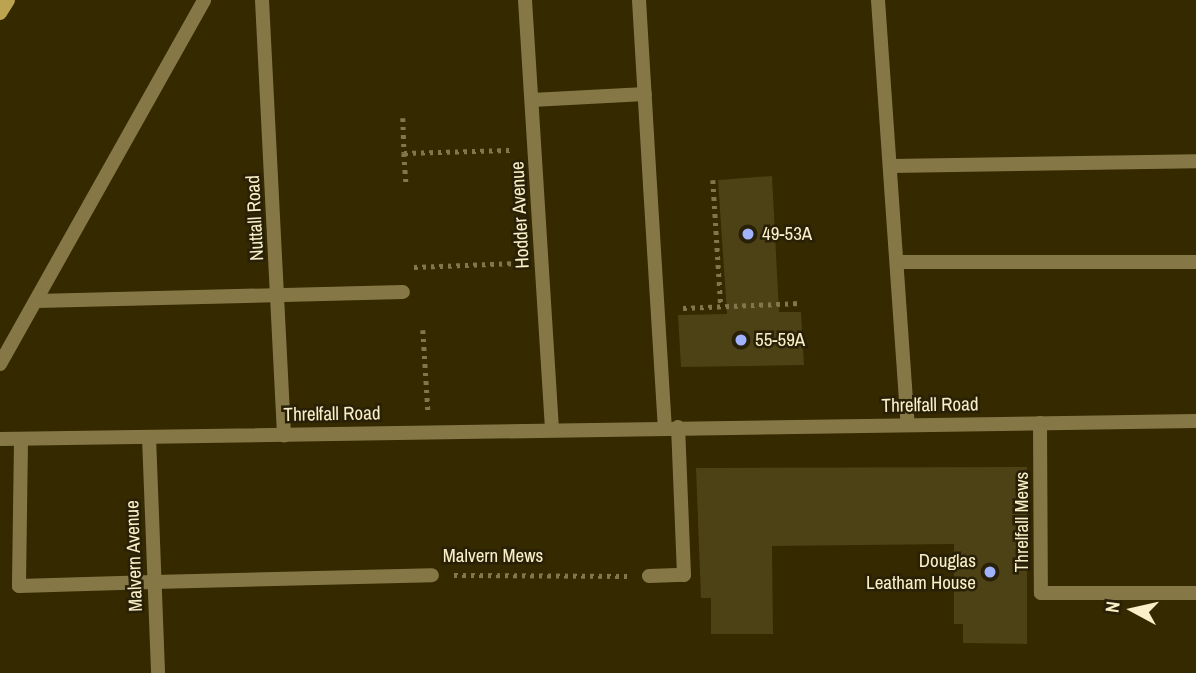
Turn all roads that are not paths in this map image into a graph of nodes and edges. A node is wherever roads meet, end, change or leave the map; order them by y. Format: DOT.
graph roads {
  1 [pos="8,0"];
  2 [pos="204,0"];
  3 [pos="262,0"];
  4 [pos="525,0"];
  5 [pos="639,0"];
  6 [pos="878,0"];
  7 [pos="0,13"];
  8 [pos="645,94"];
  9 [pos="532,100"];
  10 [pos="1196,161"];
  11 [pos="891,166"];
  12 [pos="898,262"];
  13 [pos="1196,262"];
  14 [pos="403,292"];
  15 [pos="279,298"];
  16 [pos="36,301"];
  17 [pos="0,364"];
  18 [pos="1196,421"];
  19 [pos="1040,423"];
  20 [pos="908,424"];
  21 [pos="672,427"];
  22 [pos="552,429"];
  23 [pos="284,435"];
  24 [pos="149,437"];
  25 [pos="0,439"];
  26 [pos="21,440"];
  27 [pos="432,575"];
  28 [pos="649,576"];
  29 [pos="154,582"];
  30 [pos="1196,593"];
  31 [pos="158,673"];
  1 -- 7 [label="main road"];
  2 -- 16 [label="street"];
  3 -- 15 [label="street, Nuttall Road"];
  4 -- 9 [label="street, Hodder Avenue"];
  5 -- 8 [label="street"];
  6 -- 11 [label="street"];
  8 -- 9 [label="street"];
  8 -- 21 [label="street"];
  9 -- 22 [label="street, Hodder Avenue"];
  10 -- 11 [label="street"];
  11 -- 12 [label="street"];
  12 -- 13 [label="street"];
  12 -- 20 [label="street"];
  14 -- 15 [label="street"];
  15 -- 16 [label="street"];
  15 -- 23 [label="street, Nuttall Road"];
  16 -- 17 [label="street"];
  18 -- 19 [label="street, Threlfall Road"];
  19 -- 20 [label="street, Threlfall Road"];
  19 -- 30 [label="street, Threlfall Mews"];
  20 -- 21 [label="street, Threlfall Road"];
  21 -- 22 [label="street, Threlfall Road"];
  21 -- 28 [label="street"];
  22 -- 23 [label="street, Threlfall Road"];
  23 -- 24 [label="street, Threlfall Road"];
  24 -- 26 [label="street, Threlfall Road"];
  24 -- 29 [label="street, Malvern Avenue"];
  25 -- 26 [label="street, Threlfall Road"];
  26 -- 29 [label="street, Malvern Mews"];
  27 -- 29 [label="street, Malvern Mews"];
  29 -- 31 [label="street, Malvern Avenue"];
}
